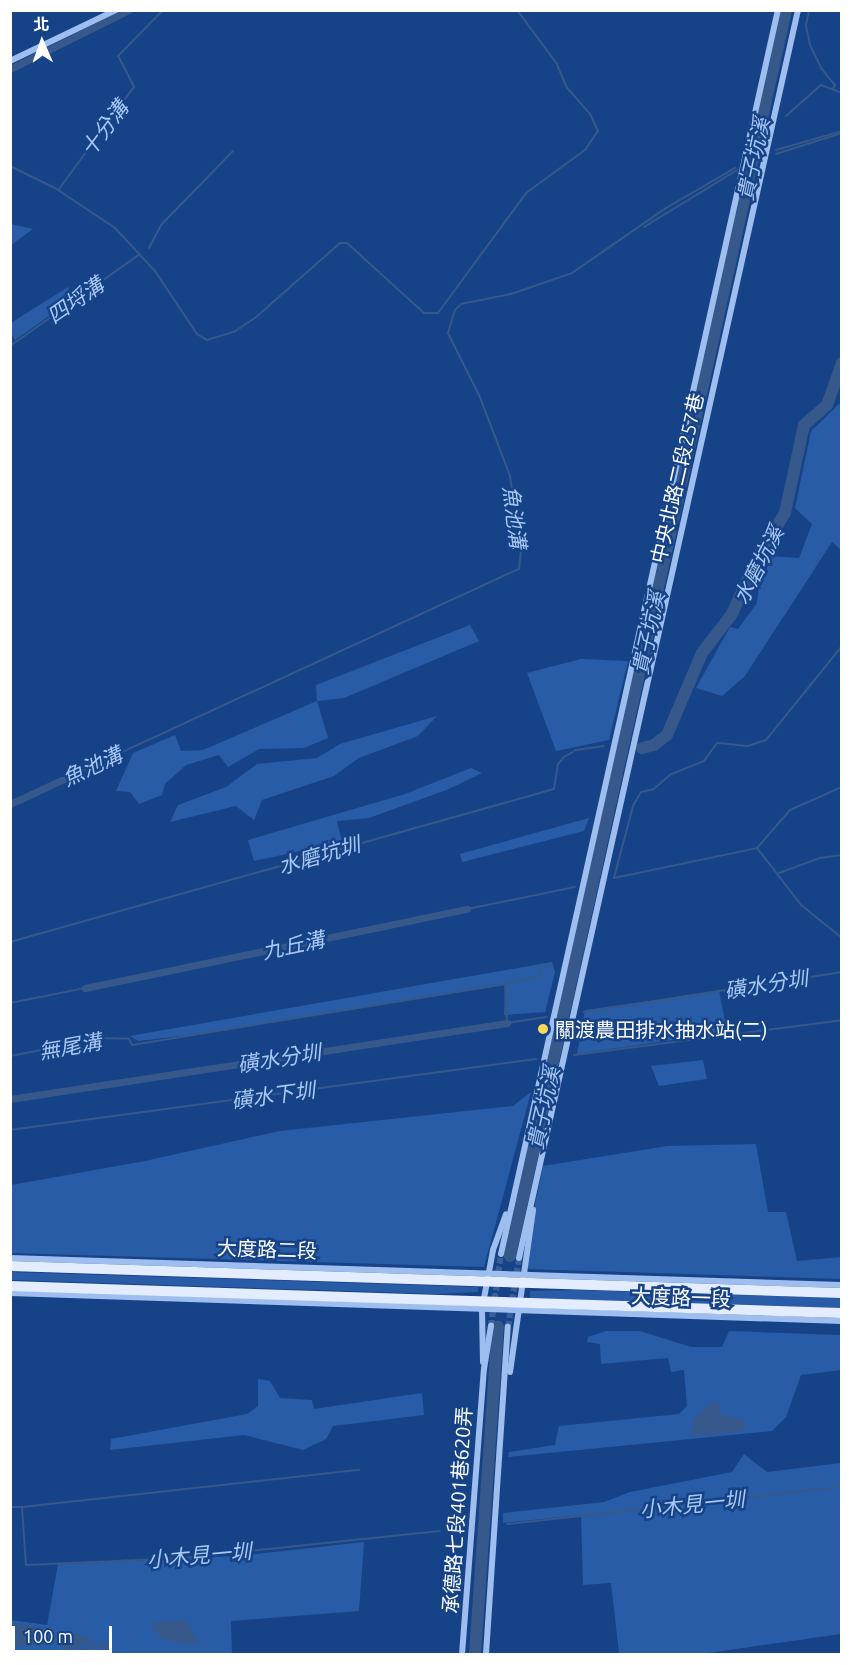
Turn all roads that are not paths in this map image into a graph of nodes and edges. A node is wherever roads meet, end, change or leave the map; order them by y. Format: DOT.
graph roads {
  1 [pos="116,10"];
  2 [pos="778,10"];
  3 [pos="798,10"];
  4 [pos="10,61"];
  5 [pos="513,1195"];
  6 [pos="533,1199"];
  7 [pos="501,1254"];
  8 [pos="10,1258"];
  9 [pos="519,1258"];
  10 [pos="10,1266"];
  11 [pos="488,1278"];
  12 [pos="522,1279"];
  13 [pos="842,1285"];
  14 [pos="10,1286"];
  15 [pos="10,1293"];
  16 [pos="842,1293"];
  17 [pos="483,1308"];
  18 [pos="520,1310"];
  19 [pos="842,1313"];
  20 [pos="842,1321"];
  21 [pos="491,1326"];
  22 [pos="508,1327"];
  23 [pos="484,1369"];
  24 [pos="506,1387"];
  25 [pos="462,1654"];
  26 [pos="486,1654"];
  1 -- 4 [label="street"];
  2 -- 5 [label="street, 中央北路二段257巷"];
  3 -- 6 [label="street, 中央北路二段257巷"];
  5 -- 7 [label="street, 中央北路二段257巷"];
  5 -- 11 [label="street, 中央北路二段257巷"];
  6 -- 9 [label="street, 中央北路二段257巷"];
  6 -- 12 [label="street, 中央北路二段257巷"];
  8 -- 11 [label="street, 大度路二段"];
  10 -- 11 [label="main road, 大度路二段"];
  11 -- 12 [label="main road, 大度路二段"];
  11 -- 17 [label="street, 中央北路二段257巷"];
  12 -- 13 [label="street, 大度路一段"];
  12 -- 16 [label="main road, 大度路一段"];
  12 -- 18 [label="street, 中央北路二段257巷"];
  14 -- 17 [label="main road"];
  15 -- 17 [label="street"];
  17 -- 18 [label="main road"];
  17 -- 23 [label="street, 承德路七段401巷620弄"];
  18 -- 19 [label="main road, 大度路一段"];
  18 -- 20 [label="street, 大度路一段"];
  18 -- 24 [label="street, 承德路七段401巷620弄"];
  21 -- 23 [label="street, 承德路七段401巷620弄"];
  22 -- 24 [label="street, 承德路七段401巷620弄"];
  23 -- 25 [label="street, 承德路七段401巷620弄"];
  24 -- 26 [label="street, 承德路七段401巷620弄"];
}
